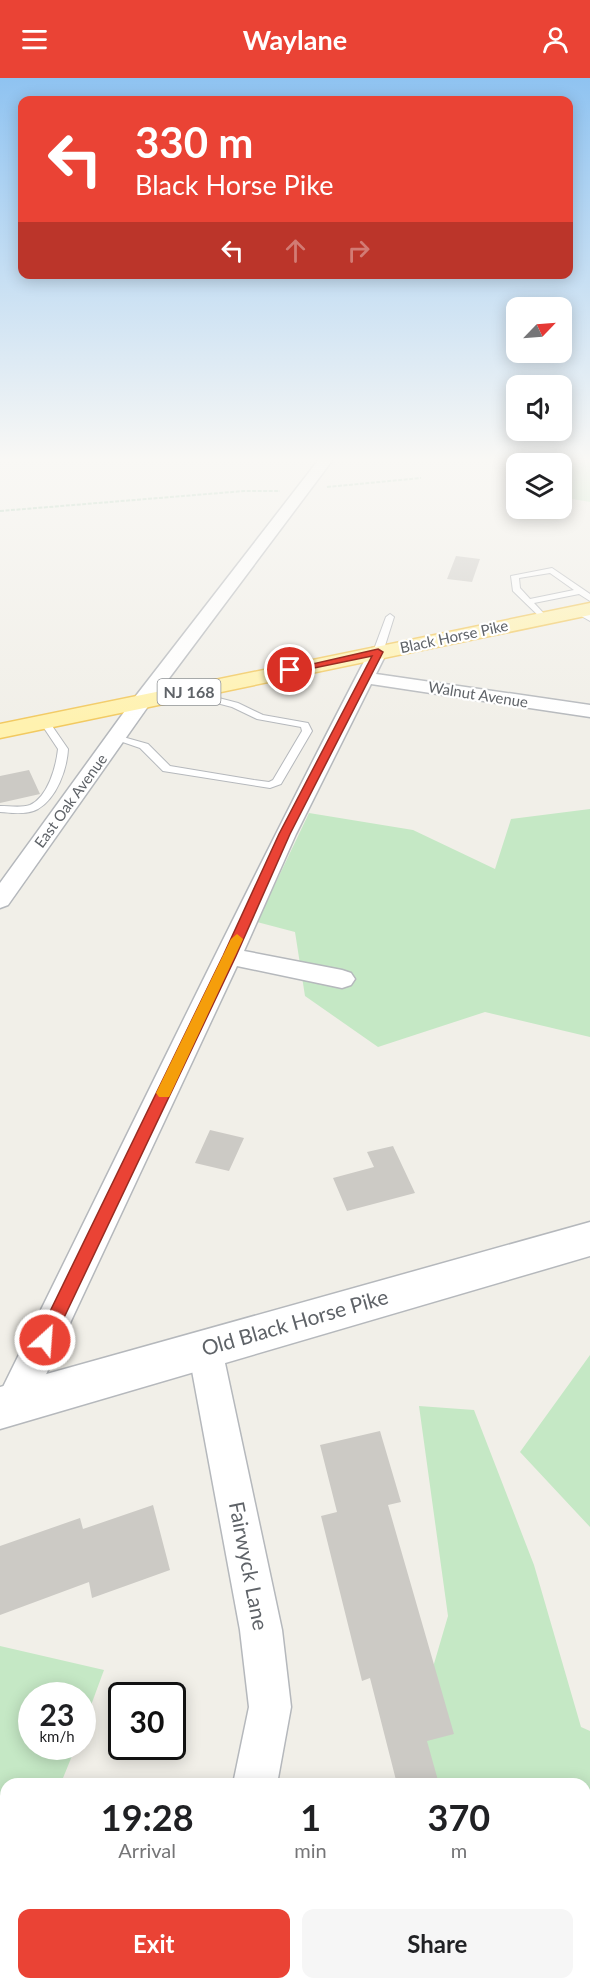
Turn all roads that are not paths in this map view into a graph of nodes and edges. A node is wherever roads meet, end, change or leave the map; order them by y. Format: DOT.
graph roads {
  1 [pos="261,547"];
  2 [pos="528,602"];
  3 [pos="586,605"];
  4 [pos="390,617"];
  5 [pos="544,618"];
  6 [pos="378,652"];
  7 [pos="365,678"];
  8 [pos="199,690"];
  9 [pos="142,702"];
  10 [pos="590,711"];
  11 [pos="45,722"];
  12 [pos="0,731"];
  13 [pos="116,738"];
  14 [pos="0,809"];
  15 [pos="0,900"];
  16 [pos="229,956"];
  17 [pos="342,979"];
  18 [pos="590,1239"];
  19 [pos="205,1349"];
  20 [pos="7,1406"];
  21 [pos="256,1778"];
  1 -- 9 [label="street, East Oak Avenue"];
  2 -- 3 [label="lane"];
  2 -- 3 [label="lane"];
  2 -- 5 [label="lane"];
  3 -- 5 [label="main road, Black Horse Pike / NJ 168"];
  4 -- 6 [label="lane"];
  5 -- 6 [label="main road, Black Horse Pike / NJ 168"];
  6 -- 7 [label="street"];
  6 -- 8 [label="main road, Black Horse Pike / NJ 168"];
  7 -- 10 [label="street, Walnut Avenue"];
  7 -- 16 [label="street"];
  8 -- 9 [label="main road, Black Horse Pike / NJ 168"];
  8 -- 13 [label="lane"];
  9 -- 11 [label="main road, Black Horse Pike / NJ 168"];
  9 -- 13 [label="street, East Oak Avenue"];
  11 -- 12 [label="main road, Black Horse Pike / NJ 168"];
  11 -- 14 [label="lane"];
  13 -- 15 [label="street, East Oak Avenue"];
  16 -- 17 [label="street"];
  16 -- 20 [label="street"];
  18 -- 19 [label="street, Old Black Horse Pike"];
  19 -- 20 [label="street, Old Black Horse Pike"];
  19 -- 21 [label="street, Fairwyck Lane"];
}
